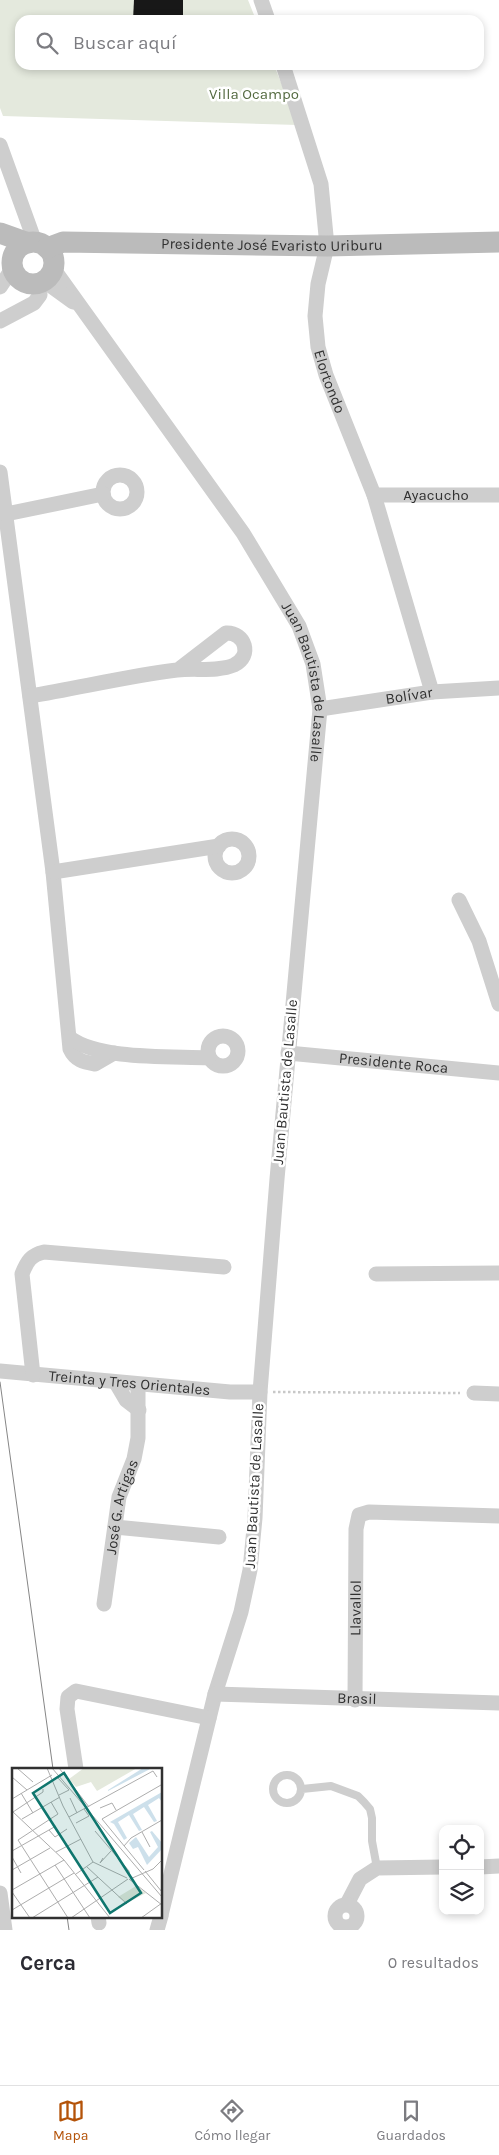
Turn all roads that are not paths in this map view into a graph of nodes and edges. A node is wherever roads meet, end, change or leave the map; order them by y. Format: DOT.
graph roads {
  1 [pos="261,0"];
  2 [pos="266,15"];
  3 [pos="285,70"];
  4 [pos="0,145"];
  5 [pos="0,233"];
  6 [pos="499,242"];
  7 [pos="327,246"];
  8 [pos="30,259"];
  9 [pos="0,287"];
  10 [pos="0,321"];
  11 [pos="0,472"];
  12 [pos="103,494"];
  13 [pos="374,495"];
  14 [pos="499,495"];
  15 [pos="6,514"];
  16 [pos="178,670"];
  17 [pos="499,688"];
  18 [pos="432,692"];
  19 [pos="30,696"];
  20 [pos="320,709"];
  21 [pos="219,846"];
  22 [pos="53,872"];
  23 [pos="459,900"];
  24 [pos="499,1004"];
  25 [pos="288,1054"];
  26 [pos="210,1058"];
  27 [pos="499,1073"];
  28 [pos="224,1267"];
  29 [pos="499,1273"];
  30 [pos="376,1274"];
  31 [pos="0,1371"];
  32 [pos="33,1374"];
  33 [pos="116,1383"];
  34 [pos="138,1385"];
  35 [pos="260,1392"];
  36 [pos="474,1393"];
  37 [pos="499,1394"];
  38 [pos="139,1410"];
  39 [pos="499,1516"];
  40 [pos="115,1527"];
  41 [pos="219,1537"];
  42 [pos="104,1604"];
  43 [pos="215,1694"];
  44 [pos="355,1700"];
  45 [pos="499,1703"];
  46 [pos="209,1718"];
  47 [pos="76,1768"];
  48 [pos="302,1790"];
  49 [pos="499,1866"];
  50 [pos="439,1867"];
  51 [pos="484,1867"];
  52 [pos="378,1868"];
  53 [pos="0,1893"];
  54 [pos="347,1904"];
  55 [pos="162,1911"];
  56 [pos="5,1930"];
  1 -- 2 [label="street"];
  3 -- 7 [label="street, Elortondo"];
  4 -- 8 [label="street"];
  5 -- 8 [label="street"];
  6 -- 7 [label="street, Presidente José Evaristo Uriburu"];
  7 -- 8 [label="street, Presidente José Evaristo Uriburu"];
  7 -- 13 [label="street, Elortondo"];
  8 -- 9 [label="street"];
  8 -- 10 [label="street"];
  8 -- 20 [label="street, Juan Bautista de Lasalle"];
  11 -- 15 [label="street"];
  12 -- 15 [label="street"];
  13 -- 14 [label="street, Ayacucho"];
  13 -- 18 [label="street, Elortondo"];
  15 -- 19 [label="street"];
  16 -- 19 [label="street"];
  17 -- 18 [label="street, Bolívar"];
  18 -- 20 [label="street, Bolívar"];
  19 -- 22 [label="street"];
  20 -- 25 [label="street, Juan Bautista de Lasalle"];
  21 -- 22 [label="street"];
  22 -- 26 [label="street"];
  23 -- 24 [label="street"];
  25 -- 27 [label="street, Presidente Roca"];
  25 -- 35 [label="street, Juan Bautista de Lasalle"];
  28 -- 32 [label="street"];
  29 -- 30 [label="street"];
  31 -- 32 [label="street, Treinta y Tres Orientales"];
  32 -- 33 [label="street, Treinta y Tres Orientales"];
  33 -- 34 [label="street, Treinta y Tres Orientales"];
  33 -- 38 [label="street"];
  34 -- 35 [label="street, Treinta y Tres Orientales"];
  34 -- 38 [label="street, José G. Artigas"];
  35 -- 43 [label="street, Juan Bautista de Lasalle"];
  36 -- 37 [label="street"];
  38 -- 40 [label="street, José G. Artigas"];
  39 -- 44 [label="street, Llavallol"];
  40 -- 41 [label="street"];
  40 -- 42 [label="street, José G. Artigas"];
  43 -- 44 [label="street, Brasil"];
  43 -- 46 [label="street, Juan Bautista de Lasalle"];
  44 -- 45 [label="street, Brasil"];
  46 -- 47 [label="street"];
  46 -- 55 [label="street, Juan Bautista de Lasalle"];
  48 -- 52 [label="lane"];
  49 -- 51 [label="street"];
  50 -- 52 [label="street"];
  52 -- 54 [label="street"];
  53 -- 56 [label="street"];
}
